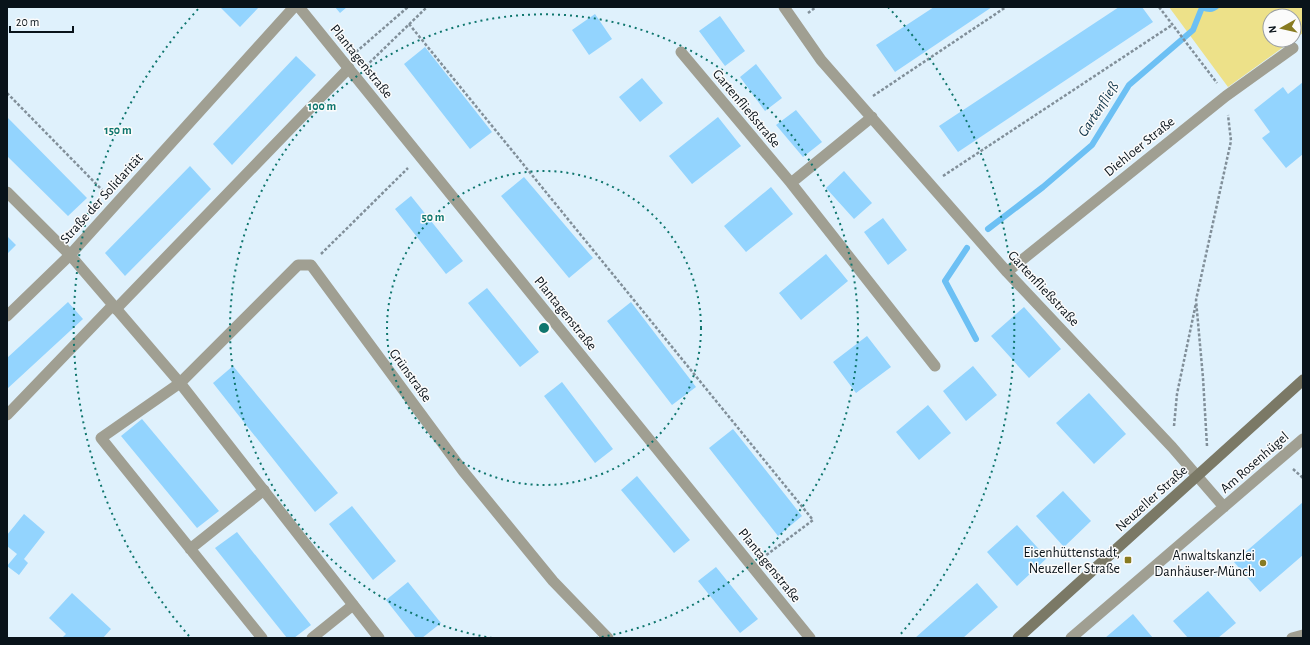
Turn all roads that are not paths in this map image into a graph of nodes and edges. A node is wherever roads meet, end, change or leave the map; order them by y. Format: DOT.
graph roads {
  1 [pos="294,7"];
  2 [pos="299,7"];
  3 [pos="784,7"];
  4 [pos="1293,48"];
  5 [pos="681,52"];
  6 [pos="349,69"];
  7 [pos="872,117"];
  8 [pos="791,183"];
  9 [pos="7,192"];
  10 [pos="70,255"];
  11 [pos="1007,272"];
  12 [pos="114,307"];
  13 [pos="7,316"];
  14 [pos="936,366"];
  15 [pos="1303,380"];
  16 [pos="180,383"];
  17 [pos="7,415"];
  18 [pos="1303,439"];
  19 [pos="1197,477"];
  20 [pos="264,490"];
  21 [pos="1224,507"];
  22 [pos="190,549"];
  23 [pos="353,605"];
  24 [pos="1303,635"];
  25 [pos="262,638"];
  26 [pos="312,638"];
  27 [pos="379,638"];
  28 [pos="608,638"];
  29 [pos="810,638"];
  30 [pos="1018,638"];
  31 [pos="1071,638"];
  32 [pos="1292,638"];
  1 -- 10 [label="street, Straße der Solidarität"];
  2 -- 6 [label="street, Plantagenstraße"];
  3 -- 7 [label="street, Gartenfließstraße"];
  4 -- 11 [label="street, Diehloer Straße"];
  5 -- 8 [label="street, Gartenfließstraße"];
  6 -- 12 [label="street"];
  6 -- 29 [label="street, Plantagenstraße"];
  7 -- 8 [label="street"];
  7 -- 11 [label="street, Gartenfließstraße"];
  8 -- 14 [label="street, Gartenfließstraße"];
  9 -- 10 [label="street"];
  10 -- 12 [label="street"];
  10 -- 13 [label="street, Straße der Solidarität"];
  11 -- 19 [label="street, Gartenfließstraße"];
  12 -- 16 [label="street"];
  12 -- 17 [label="street"];
  15 -- 19 [label="main road, Neuzeller Straße"];
  16 -- 20 [label="street"];
  16 -- 22 [label="street"];
  16 -- 28 [label="street, Grünstraße"];
  18 -- 21 [label="street, Am Rosenhügel"];
  19 -- 21 [label="street, Am Rosenhügel"];
  19 -- 30 [label="main road, Neuzeller Straße"];
  20 -- 22 [label="street"];
  20 -- 23 [label="street"];
  21 -- 31 [label="street, Am Rosenhügel"];
  22 -- 25 [label="street"];
  23 -- 26 [label="street"];
  23 -- 27 [label="street"];
  24 -- 32 [label="street"];
}
